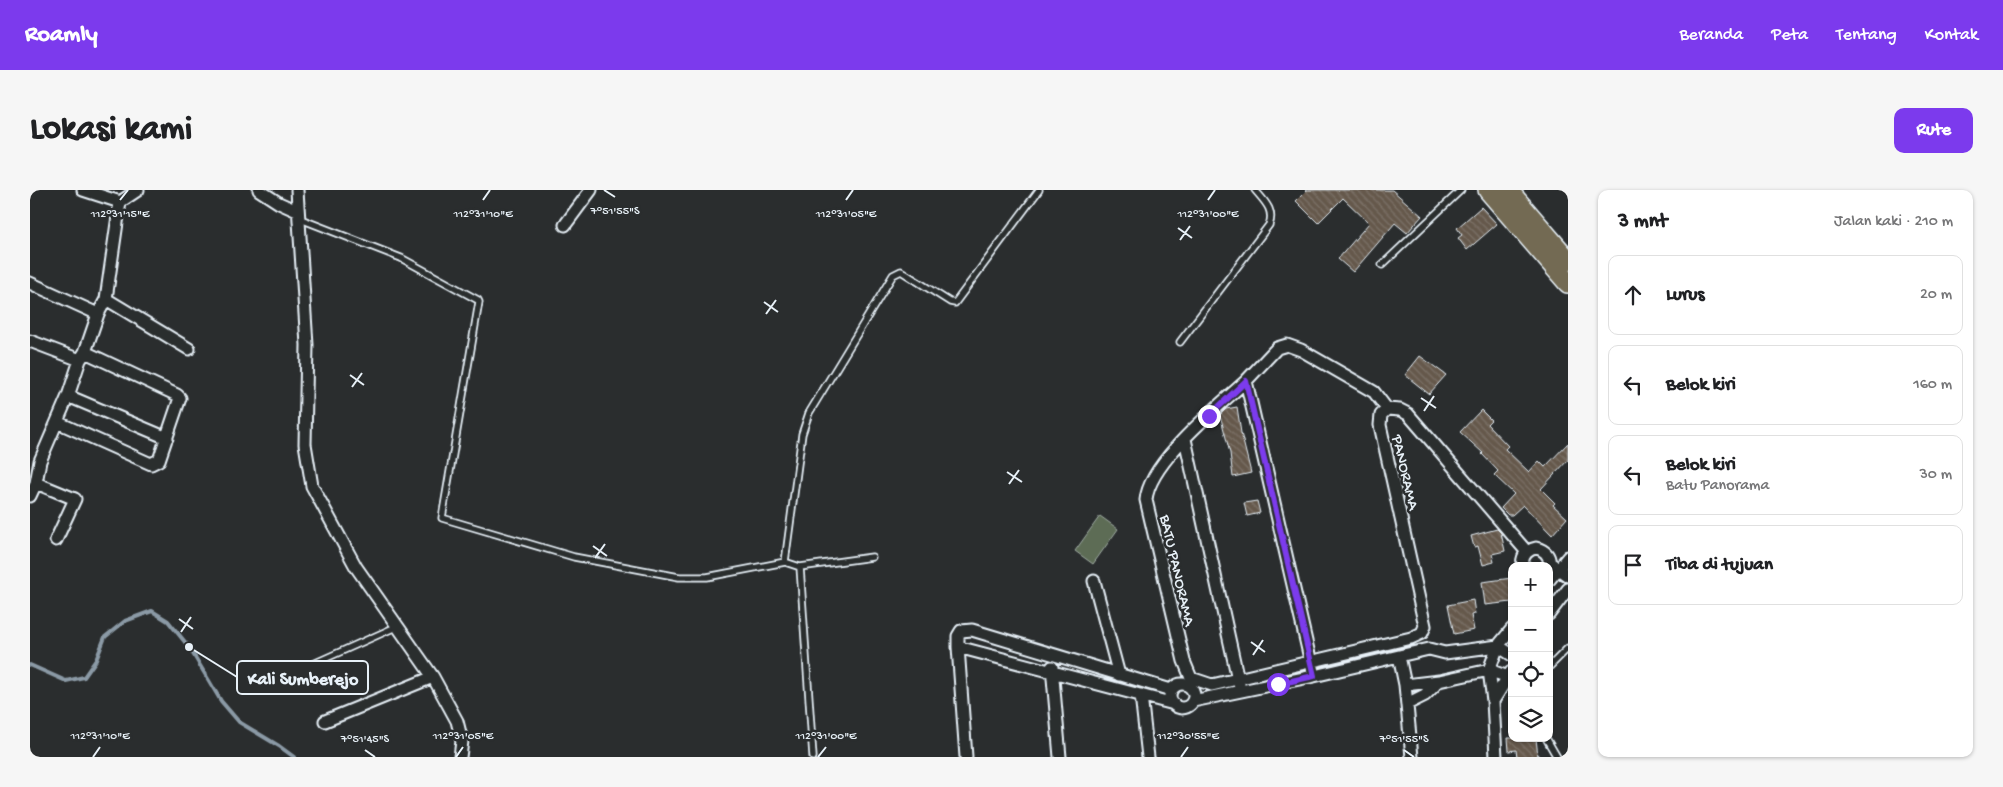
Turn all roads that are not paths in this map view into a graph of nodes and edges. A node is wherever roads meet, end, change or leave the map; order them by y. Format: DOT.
graph roads {
  1 [pos="83,190"];
  2 [pos="138,190"];
  3 [pos="259,190"];
  4 [pos="297,190"];
  5 [pos="591,190"];
  6 [pos="1039,190"];
  7 [pos="1255,190"];
  8 [pos="1461,190"];
  9 [pos="1488,190"];
  10 [pos="1508,190"];
  11 [pos="120,202"];
  12 [pos="298,215"];
  13 [pos="566,226"];
  14 [pos="1568,260"];
  15 [pos="1382,265"];
  16 [pos="30,283"];
  17 [pos="1568,283"];
  18 [pos="106,299"];
  19 [pos="98,314"];
  20 [pos="30,341"];
  21 [pos="1180,342"];
  22 [pos="190,349"];
  23 [pos="82,356"];
  24 [pos="1246,381"];
  25 [pos="68,396"];
  26 [pos="1387,409"];
  27 [pos="57,422"];
  28 [pos="167,438"];
  29 [pos="1185,440"];
  30 [pos="36,483"];
  31 [pos="30,496"];
  32 [pos="56,540"];
  33 [pos="1527,552"];
  34 [pos="872,557"];
  35 [pos="1568,557"];
  36 [pos="785,562"];
  37 [pos="1524,562"];
  38 [pos="1551,562"];
  39 [pos="1553,565"];
  40 [pos="800,567"];
  41 [pos="1553,567"];
  42 [pos="1568,576"];
  43 [pos="1094,581"];
  44 [pos="1553,586"];
  45 [pos="1566,592"];
  46 [pos="1553,609"];
  47 [pos="398,626"];
  48 [pos="1425,626"];
  49 [pos="1508,634"];
  50 [pos="1498,646"];
  51 [pos="958,648"];
  52 [pos="1568,648"];
  53 [pos="1429,649"];
  54 [pos="1508,652"];
  55 [pos="1052,655"];
  56 [pos="1399,656"];
  57 [pos="1312,660"];
  58 [pos="1553,663"];
  59 [pos="1489,670"];
  60 [pos="1052,673"];
  61 [pos="1508,674"];
  62 [pos="1119,675"];
  63 [pos="1314,676"];
  64 [pos="284,677"];
  65 [pos="433,677"];
  66 [pos="1508,677"];
  67 [pos="1238,678"];
  68 [pos="1187,681"];
  69 [pos="1439,681"];
  70 [pos="1405,686"];
  71 [pos="1171,690"];
  72 [pos="1241,691"];
  73 [pos="1140,695"];
  74 [pos="1193,701"];
  75 [pos="1493,701"];
  76 [pos="1174,704"];
  77 [pos="1407,704"];
  78 [pos="325,721"];
  79 [pos="1548,742"];
  80 [pos="460,757"];
  81 [pos="812,757"];
  82 [pos="966,757"];
  83 [pos="1060,757"];
  84 [pos="1148,757"];
  85 [pos="1412,757"];
  86 [pos="1496,757"];
  87 [pos="1557,757"];
  1 -- 11 [label="street"];
  2 -- 11 [label="street"];
  3 -- 12 [label="street"];
  4 -- 12 [label="street"];
  5 -- 13 [label="street"];
  6 -- 36 [label="lane"];
  7 -- 21 [label="lane"];
  8 -- 15 [label="lane"];
  9 -- 17 [label="main road"];
  10 -- 14 [label="main road"];
  11 -- 18 [label="street"];
  12 -- 36 [label="lane"];
  12 -- 47 [label="street"];
  16 -- 19 [label="street"];
  18 -- 19 [label="street"];
  18 -- 22 [label="street"];
  19 -- 23 [label="street"];
  20 -- 23 [label="street"];
  23 -- 25 [label="street"];
  23 -- 28 [label="street"];
  24 -- 26 [label="street, BATU PANORAMA"];
  24 -- 29 [label="street, BATU PANORAMA"];
  24 -- 57 [label="street"];
  25 -- 27 [label="street"];
  25 -- 28 [label="street"];
  26 -- 33 [label="street, PANORAMA"];
  26 -- 48 [label="street, PANORAMA"];
  27 -- 28 [label="street"];
  27 -- 30 [label="street"];
  29 -- 67 [label="street"];
  29 -- 68 [label="street, BATU PANORAMA"];
  30 -- 31 [label="street"];
  30 -- 32 [label="street"];
  33 -- 37 [label="street"];
  33 -- 38 [label="street"];
  34 -- 40 [label="lane"];
  35 -- 39 [label="street"];
  36 -- 40 [label="lane"];
  40 -- 81 [label="lane"];
  41 -- 42 [label="street"];
  43 -- 62 [label="street"];
  44 -- 45 [label="street"];
  45 -- 46 [label="street"];
  47 -- 64 [label="lane"];
  47 -- 65 [label="street"];
  48 -- 53 [label="street, PANORAMA"];
  48 -- 57 [label="street"];
  49 -- 50 [label="street"];
  50 -- 53 [label="street"];
  50 -- 54 [label="street"];
  50 -- 59 [label="street"];
  51 -- 55 [label="street"];
  51 -- 60 [label="street"];
  51 -- 82 [label="street"];
  52 -- 58 [label="lane"];
  53 -- 56 [label="street"];
  55 -- 60 [label="street"];
  55 -- 62 [label="street"];
  56 -- 63 [label="street"];
  56 -- 70 [label="street"];
  57 -- 63 [label="street"];
  57 -- 67 [label="street"];
  59 -- 61 [label="street"];
  59 -- 69 [label="street"];
  59 -- 75 [label="street"];
  60 -- 73 [label="street"];
  60 -- 83 [label="street"];
  62 -- 71 [label="street"];
  63 -- 72 [label="street"];
  65 -- 78 [label="street"];
  65 -- 80 [label="street"];
  66 -- 75 [label="street"];
  67 -- 68 [label="street"];
  67 -- 72 [label="street"];
  68 -- 71 [label="street"];
  68 -- 74 [label="street"];
  69 -- 70 [label="street"];
  69 -- 77 [label="street"];
  70 -- 77 [label="street"];
  71 -- 76 [label="street"];
  72 -- 74 [label="street"];
  73 -- 76 [label="street"];
  73 -- 84 [label="street"];
  74 -- 76 [label="street"];
  75 -- 86 [label="street"];
  77 -- 85 [label="street"];
  79 -- 87 [label="lane"];
}
